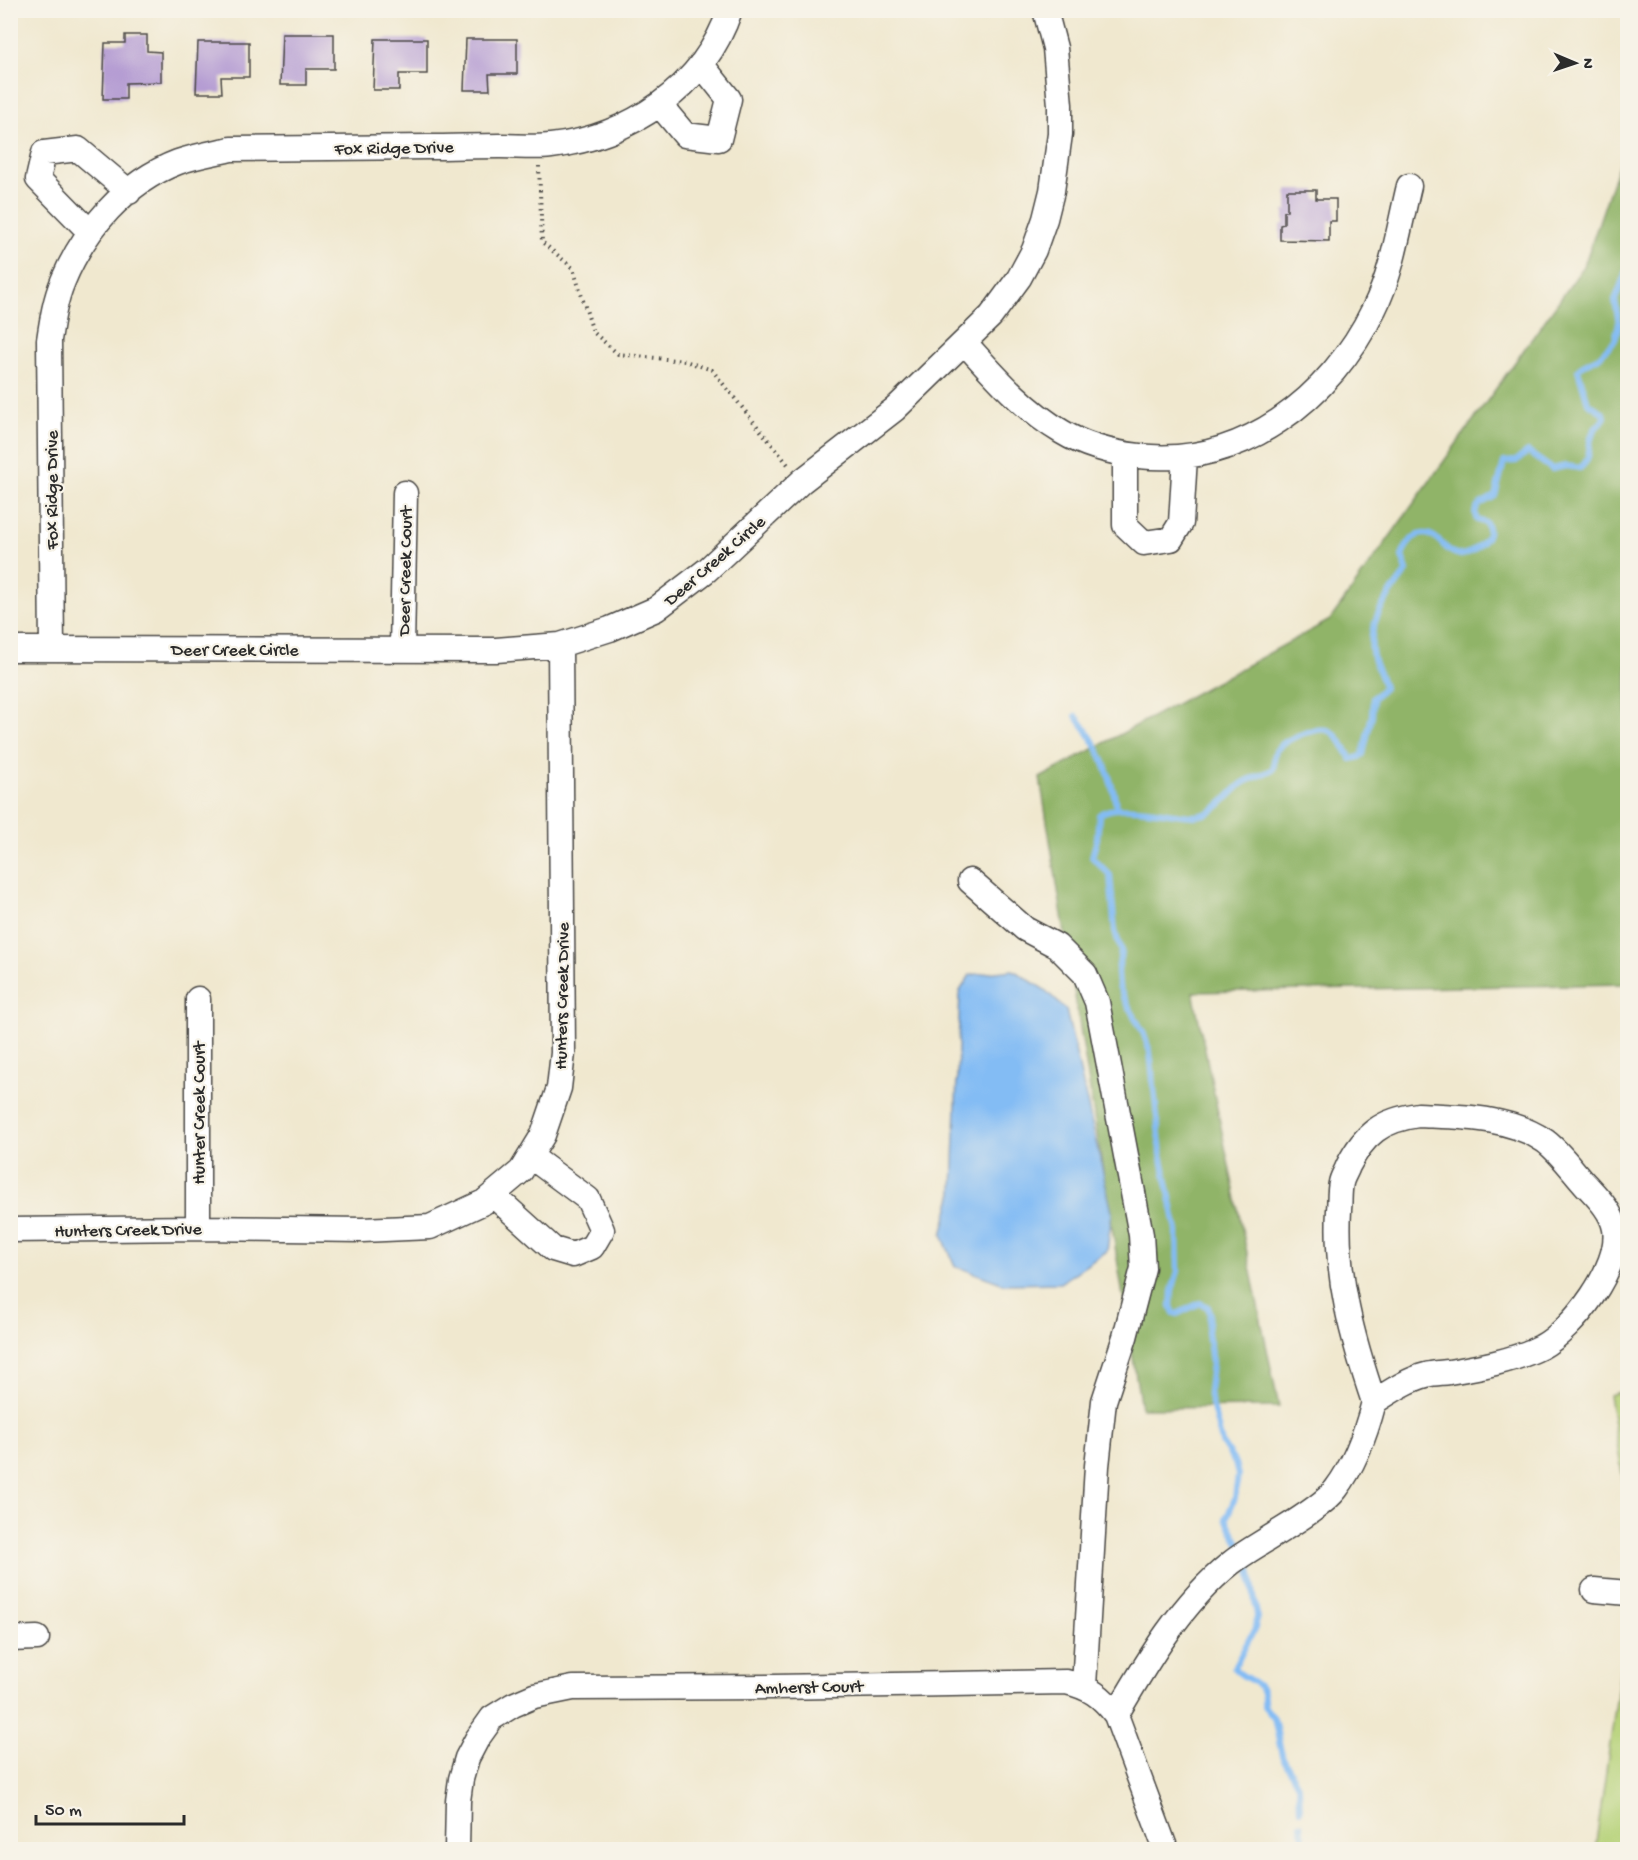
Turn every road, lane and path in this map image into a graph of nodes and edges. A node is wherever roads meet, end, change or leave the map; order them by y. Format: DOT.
graph roads {
  1 [pos="730,10"];
  2 [pos="1045,10"];
  3 [pos="701,64"];
  4 [pos="660,105"];
  5 [pos="538,147"];
  6 [pos="1409,186"];
  7 [pos="129,192"];
  8 [pos="90,232"];
  9 [pos="965,343"];
  10 [pos="1125,454"];
  11 [pos="1185,457"];
  12 [pos="802,481"];
  13 [pos="405,493"];
  14 [pos="560,645"];
  15 [pos="52,649"];
  16 [pos="402,649"];
  17 [pos="10,650"];
  18 [pos="970,881"];
  19 [pos="198,999"];
  20 [pos="531,1156"];
  21 [pos="493,1195"];
  22 [pos="198,1228"];
  23 [pos="10,1230"];
  24 [pos="1374,1402"];
  25 [pos="1593,1590"];
  26 [pos="1628,1593"];
  27 [pos="38,1638"];
  28 [pos="10,1639"];
  29 [pos="1084,1686"];
  30 [pos="1116,1715"];
  31 [pos="457,1850"];
  32 [pos="1166,1850"];
  1 -- 3 [label="street, Fox Ridge Drive"];
  2 -- 9 [label="street, Deer Creek Circle"];
  3 -- 4 [label="street, Fox Ridge Drive"];
  3 -- 4 [label="street"];
  4 -- 5 [label="street, Fox Ridge Drive"];
  5 -- 7 [label="street, Fox Ridge Drive"];
  5 -- 12 [label="path"];
  6 -- 11 [label="street"];
  7 -- 8 [label="street, Fox Ridge Drive"];
  7 -- 8 [label="street"];
  8 -- 15 [label="street, Fox Ridge Drive"];
  9 -- 10 [label="street"];
  9 -- 12 [label="street, Deer Creek Circle"];
  10 -- 11 [label="street"];
  10 -- 11 [label="street"];
  12 -- 14 [label="street, Deer Creek Circle"];
  13 -- 16 [label="street, Deer Creek Court"];
  14 -- 16 [label="street, Deer Creek Circle"];
  14 -- 20 [label="street, Hunters Creek Drive"];
  15 -- 16 [label="street, Deer Creek Circle"];
  15 -- 17 [label="street, Deer Creek Circle"];
  18 -- 29 [label="street"];
  19 -- 22 [label="street, Hunter Creek Court"];
  20 -- 21 [label="street, Hunters Creek Drive"];
  20 -- 21 [label="street"];
  21 -- 22 [label="street, Hunters Creek Drive"];
  22 -- 23 [label="street, Hunters Creek Drive"];
  24 -- 24 [label="street"];
  24 -- 30 [label="street"];
  25 -- 26 [label="street"];
  27 -- 28 [label="street"];
  29 -- 30 [label="street"];
  29 -- 31 [label="street, Amherst Court"];
  30 -- 32 [label="street"];
}
